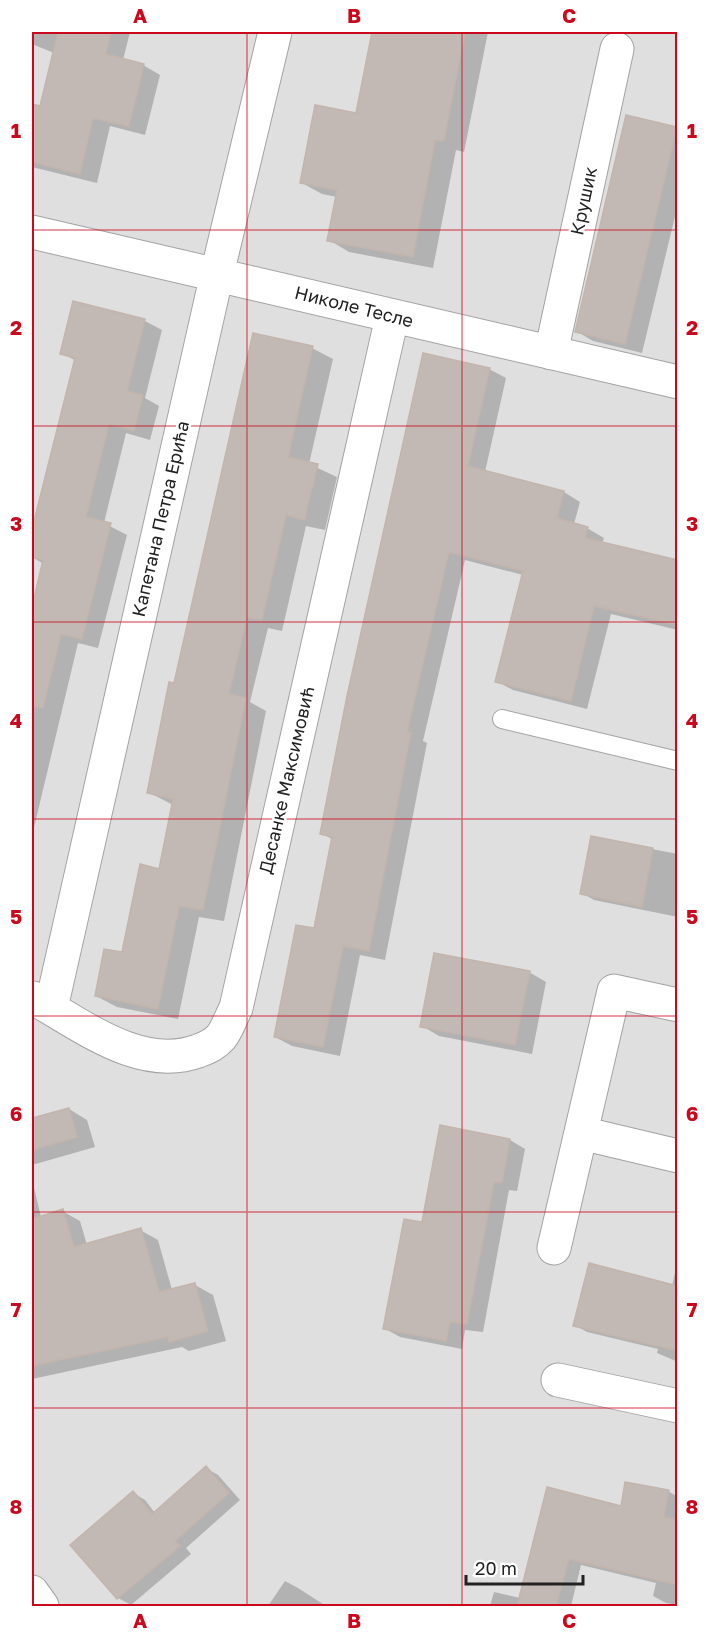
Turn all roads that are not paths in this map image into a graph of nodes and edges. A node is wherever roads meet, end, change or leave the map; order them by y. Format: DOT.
graph roads {
  1 [pos="275,32"];
  2 [pos="617,49"];
  3 [pos="32,232"];
  4 [pos="217,274"];
  5 [pos="392,317"];
  6 [pos="551,353"];
  7 [pos="678,382"];
  8 [pos="502,719"];
  9 [pos="678,761"];
  10 [pos="41,1003"];
  11 [pos="678,1005"];
  12 [pos="581,1133"];
  13 [pos="678,1156"];
  14 [pos="554,1248"];
  15 [pos="558,1380"];
  16 [pos="678,1406"];
  17 [pos="32,1593"];
  18 [pos="42,1606"];
  1 -- 4 [label="street, Капетана Петра Ерића"];
  2 -- 6 [label="street, Крушик"];
  3 -- 4 [label="street, Николе Тесле"];
  4 -- 5 [label="street, Николе Тесле"];
  4 -- 10 [label="street, Капетана Петра Ерића"];
  5 -- 6 [label="street, Николе Тесле"];
  5 -- 10 [label="street, Десанке Максимовић"];
  6 -- 7 [label="street, Николе Тесле"];
  8 -- 9 [label="lane"];
  11 -- 12 [label="street"];
  12 -- 13 [label="street"];
  12 -- 14 [label="street"];
  15 -- 16 [label="street"];
  17 -- 18 [label="street"];
}
